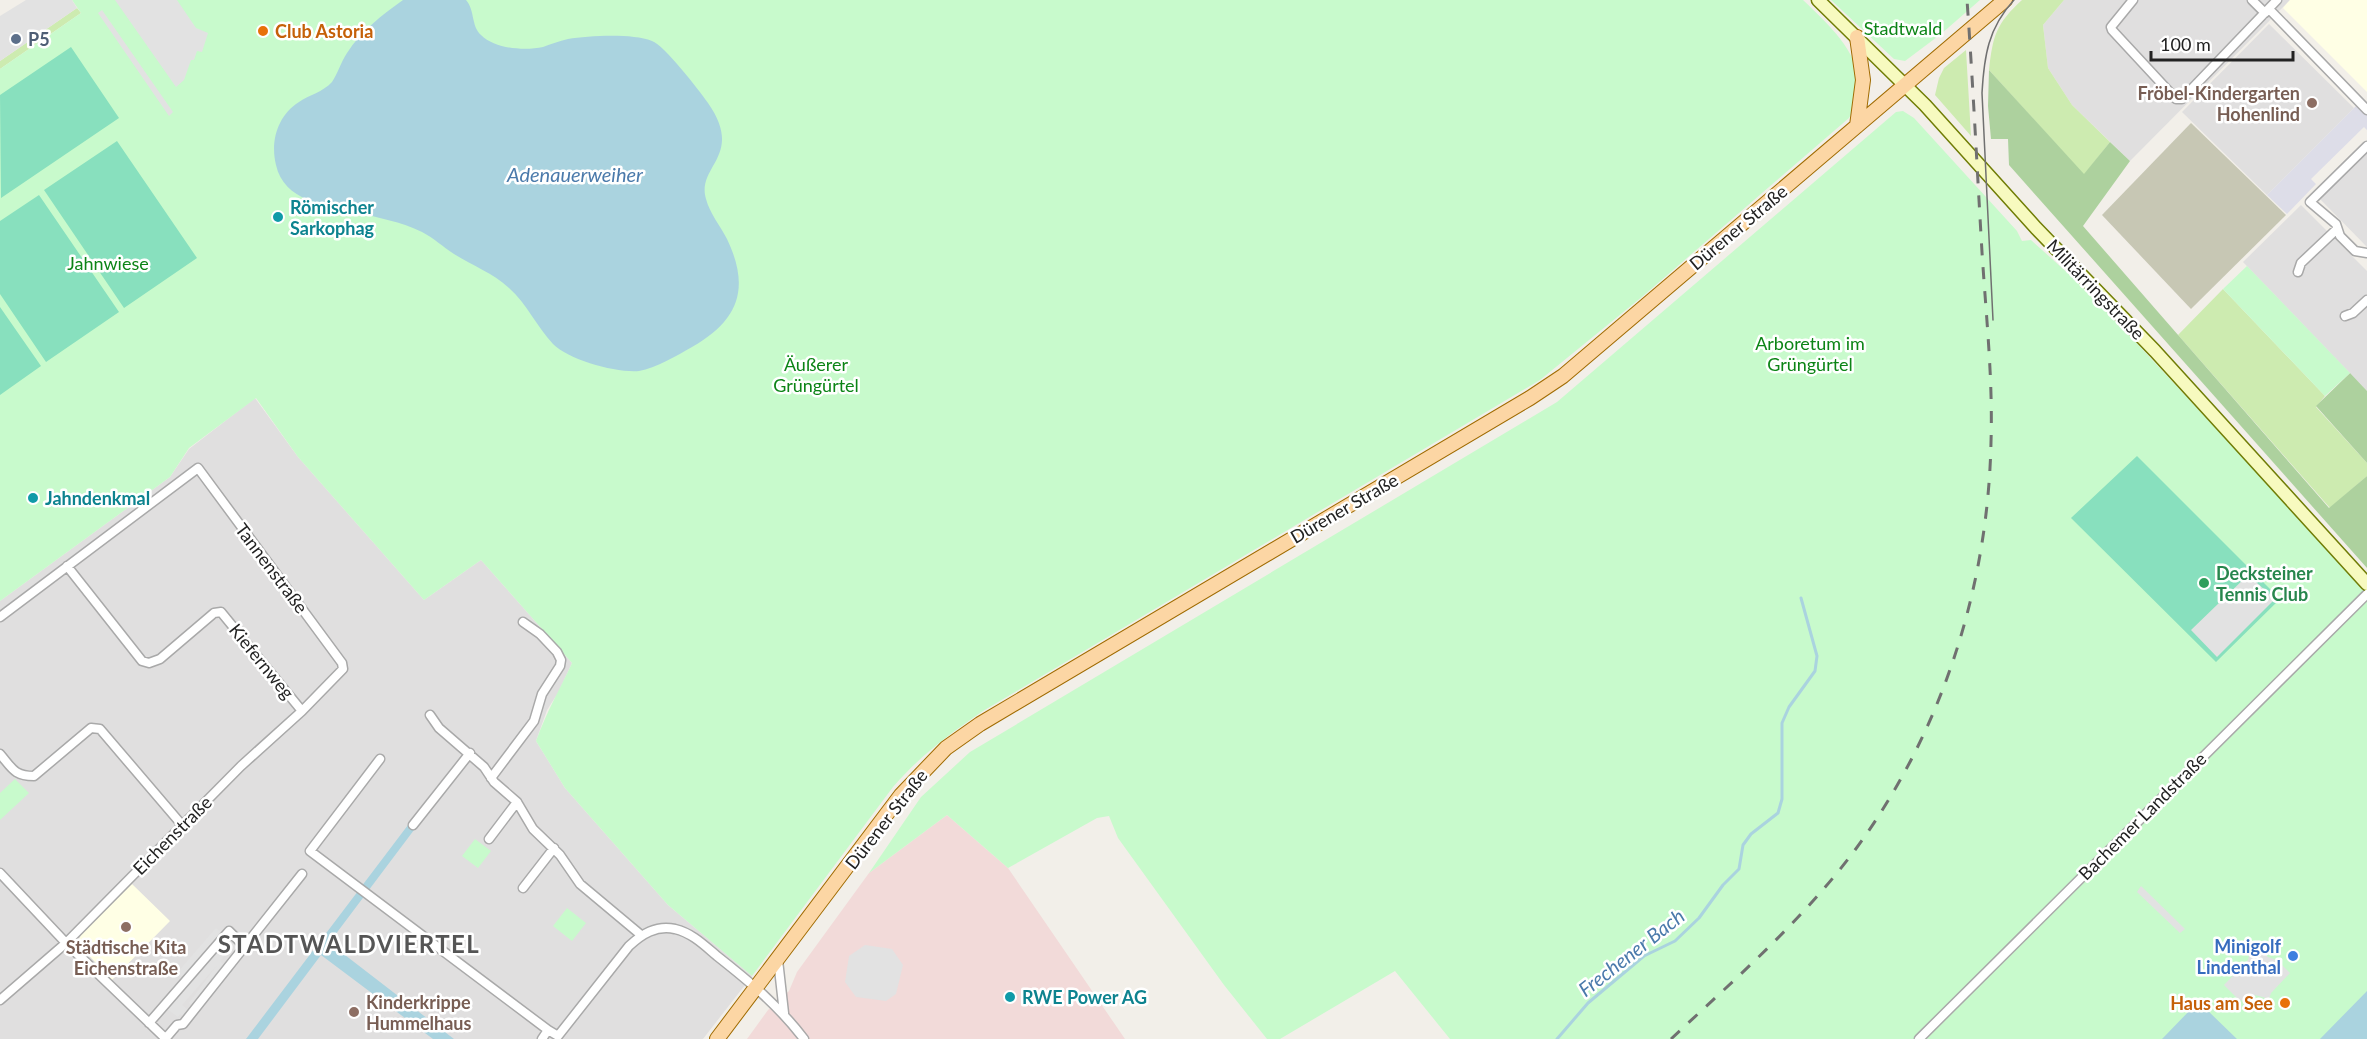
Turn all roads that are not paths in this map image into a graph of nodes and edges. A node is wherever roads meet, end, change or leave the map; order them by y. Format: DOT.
graph roads {
  1 [pos="1818,0"];
  2 [pos="2005,0"];
  3 [pos="2133,0"];
  4 [pos="2252,0"];
  5 [pos="2277,0"];
  6 [pos="2267,11"];
  7 [pos="1857,37"];
  8 [pos="1906,85"];
  9 [pos="2367,110"];
  10 [pos="1857,126"];
  11 [pos="2367,146"];
  12 [pos="2337,229"];
  13 [pos="2367,253"];
  14 [pos="2298,272"];
  15 [pos="2367,300"];
  16 [pos="2345,316"];
  17 [pos="67,566"];
  18 [pos="2367,584"];
  19 [pos="2367,594"];
  20 [pos="0,617"];
  21 [pos="523,622"];
  22 [pos="343,669"];
  23 [pos="302,711"];
  24 [pos="430,716"];
  25 [pos="470,753"];
  26 [pos="0,754"];
  27 [pos="380,759"];
  28 [pos="491,778"];
  29 [pos="517,802"];
  30 [pos="182,825"];
  31 [pos="413,825"];
  32 [pos="489,839"];
  33 [pos="554,848"];
  34 [pos="0,873"];
  35 [pos="302,874"];
  36 [pos="523,888"];
  37 [pos="641,935"];
  38 [pos="66,943"];
  39 [pos="244,946"];
  40 [pos="778,959"];
  41 [pos="757,987"];
  42 [pos="0,1000"];
  43 [pos="784,1013"];
  44 [pos="149,1023"];
  45 [pos="549,1030"];
  46 [pos="165,1039"];
  47 [pos="542,1039"];
  48 [pos="717,1039"];
  49 [pos="804,1039"];
  50 [pos="1918,1039"];
  1 -- 7 [label="main road, Militärringstraße"];
  2 -- 8 [label="main road, Dürener Straße"];
  3 -- 6 [label="street"];
  4 -- 6 [label="street"];
  5 -- 6 [label="street"];
  6 -- 9 [label="street"];
  7 -- 8 [label="main road, Militärringstraße"];
  7 -- 10 [label="main road"];
  8 -- 10 [label="main road, Dürener Straße"];
  8 -- 18 [label="main road, Militärringstraße"];
  10 -- 40 [label="main road, Dürener Straße"];
  11 -- 12 [label="street"];
  12 -- 13 [label="street"];
  12 -- 14 [label="street"];
  15 -- 16 [label="street"];
  17 -- 20 [label="street"];
  17 -- 22 [label="street, Tannenstraße"];
  17 -- 23 [label="street, Kiefernweg"];
  19 -- 50 [label="street, Bachemer Landstraße"];
  21 -- 28 [label="street"];
  22 -- 23 [label="street, Eichenstraße"];
  23 -- 30 [label="street, Eichenstraße"];
  24 -- 25 [label="street"];
  25 -- 28 [label="street"];
  25 -- 31 [label="street"];
  26 -- 30 [label="street"];
  27 -- 45 [label="street"];
  28 -- 29 [label="street"];
  29 -- 32 [label="street"];
  29 -- 33 [label="street"];
  30 -- 38 [label="street, Eichenstraße"];
  33 -- 36 [label="street"];
  33 -- 37 [label="street"];
  34 -- 38 [label="street"];
  35 -- 39 [label="street"];
  37 -- 41 [label="street"];
  37 -- 45 [label="street"];
  38 -- 42 [label="street, Eichenstraße"];
  38 -- 44 [label="street"];
  39 -- 44 [label="street"];
  39 -- 46 [label="street"];
  40 -- 41 [label="main road, Dürener Straße"];
  40 -- 43 [label="street"];
  41 -- 43 [label="street"];
  41 -- 48 [label="main road, Dürener Straße"];
  43 -- 49 [label="street"];
  44 -- 46 [label="street"];
  45 -- 47 [label="street"];
}
